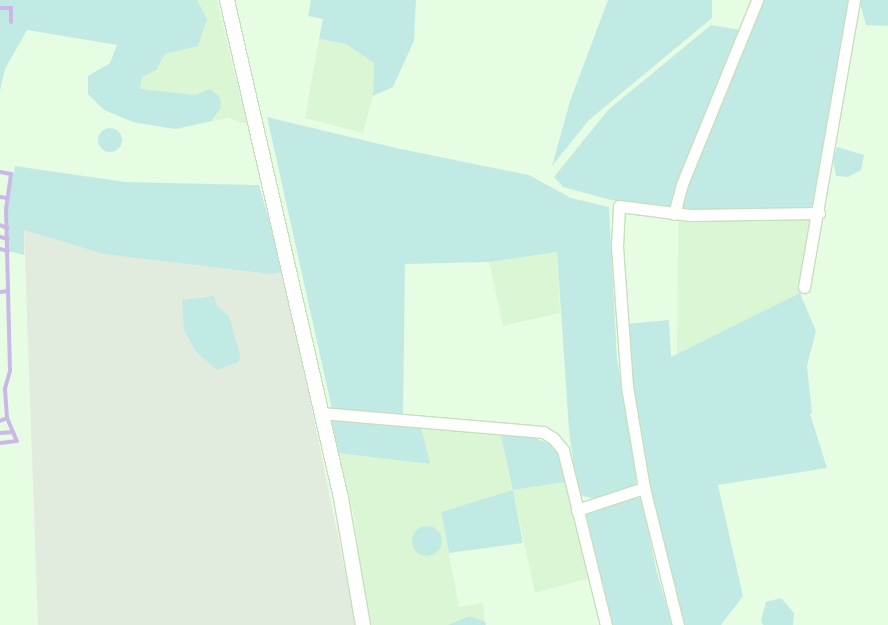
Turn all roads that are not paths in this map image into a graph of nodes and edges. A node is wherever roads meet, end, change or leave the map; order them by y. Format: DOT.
graph roads {
  1 [pos="227,0"];
  2 [pos="757,0"];
  3 [pos="854,0"];
  4 [pos="819,213"];
  5 [pos="674,214"];
  6 [pos="804,287"];
  7 [pos="321,413"];
  8 [pos="644,488"];
  9 [pos="577,510"];
  10 [pos="363,625"];
  11 [pos="606,625"];
  12 [pos="678,625"];
  1 -- 7 [label="street"];
  2 -- 5 [label="street"];
  3 -- 4 [label="street"];
  4 -- 5 [label="street"];
  4 -- 6 [label="street"];
  5 -- 8 [label="street"];
  7 -- 9 [label="street"];
  7 -- 10 [label="street"];
  8 -- 9 [label="street"];
  8 -- 12 [label="street"];
  9 -- 11 [label="street"];
}
